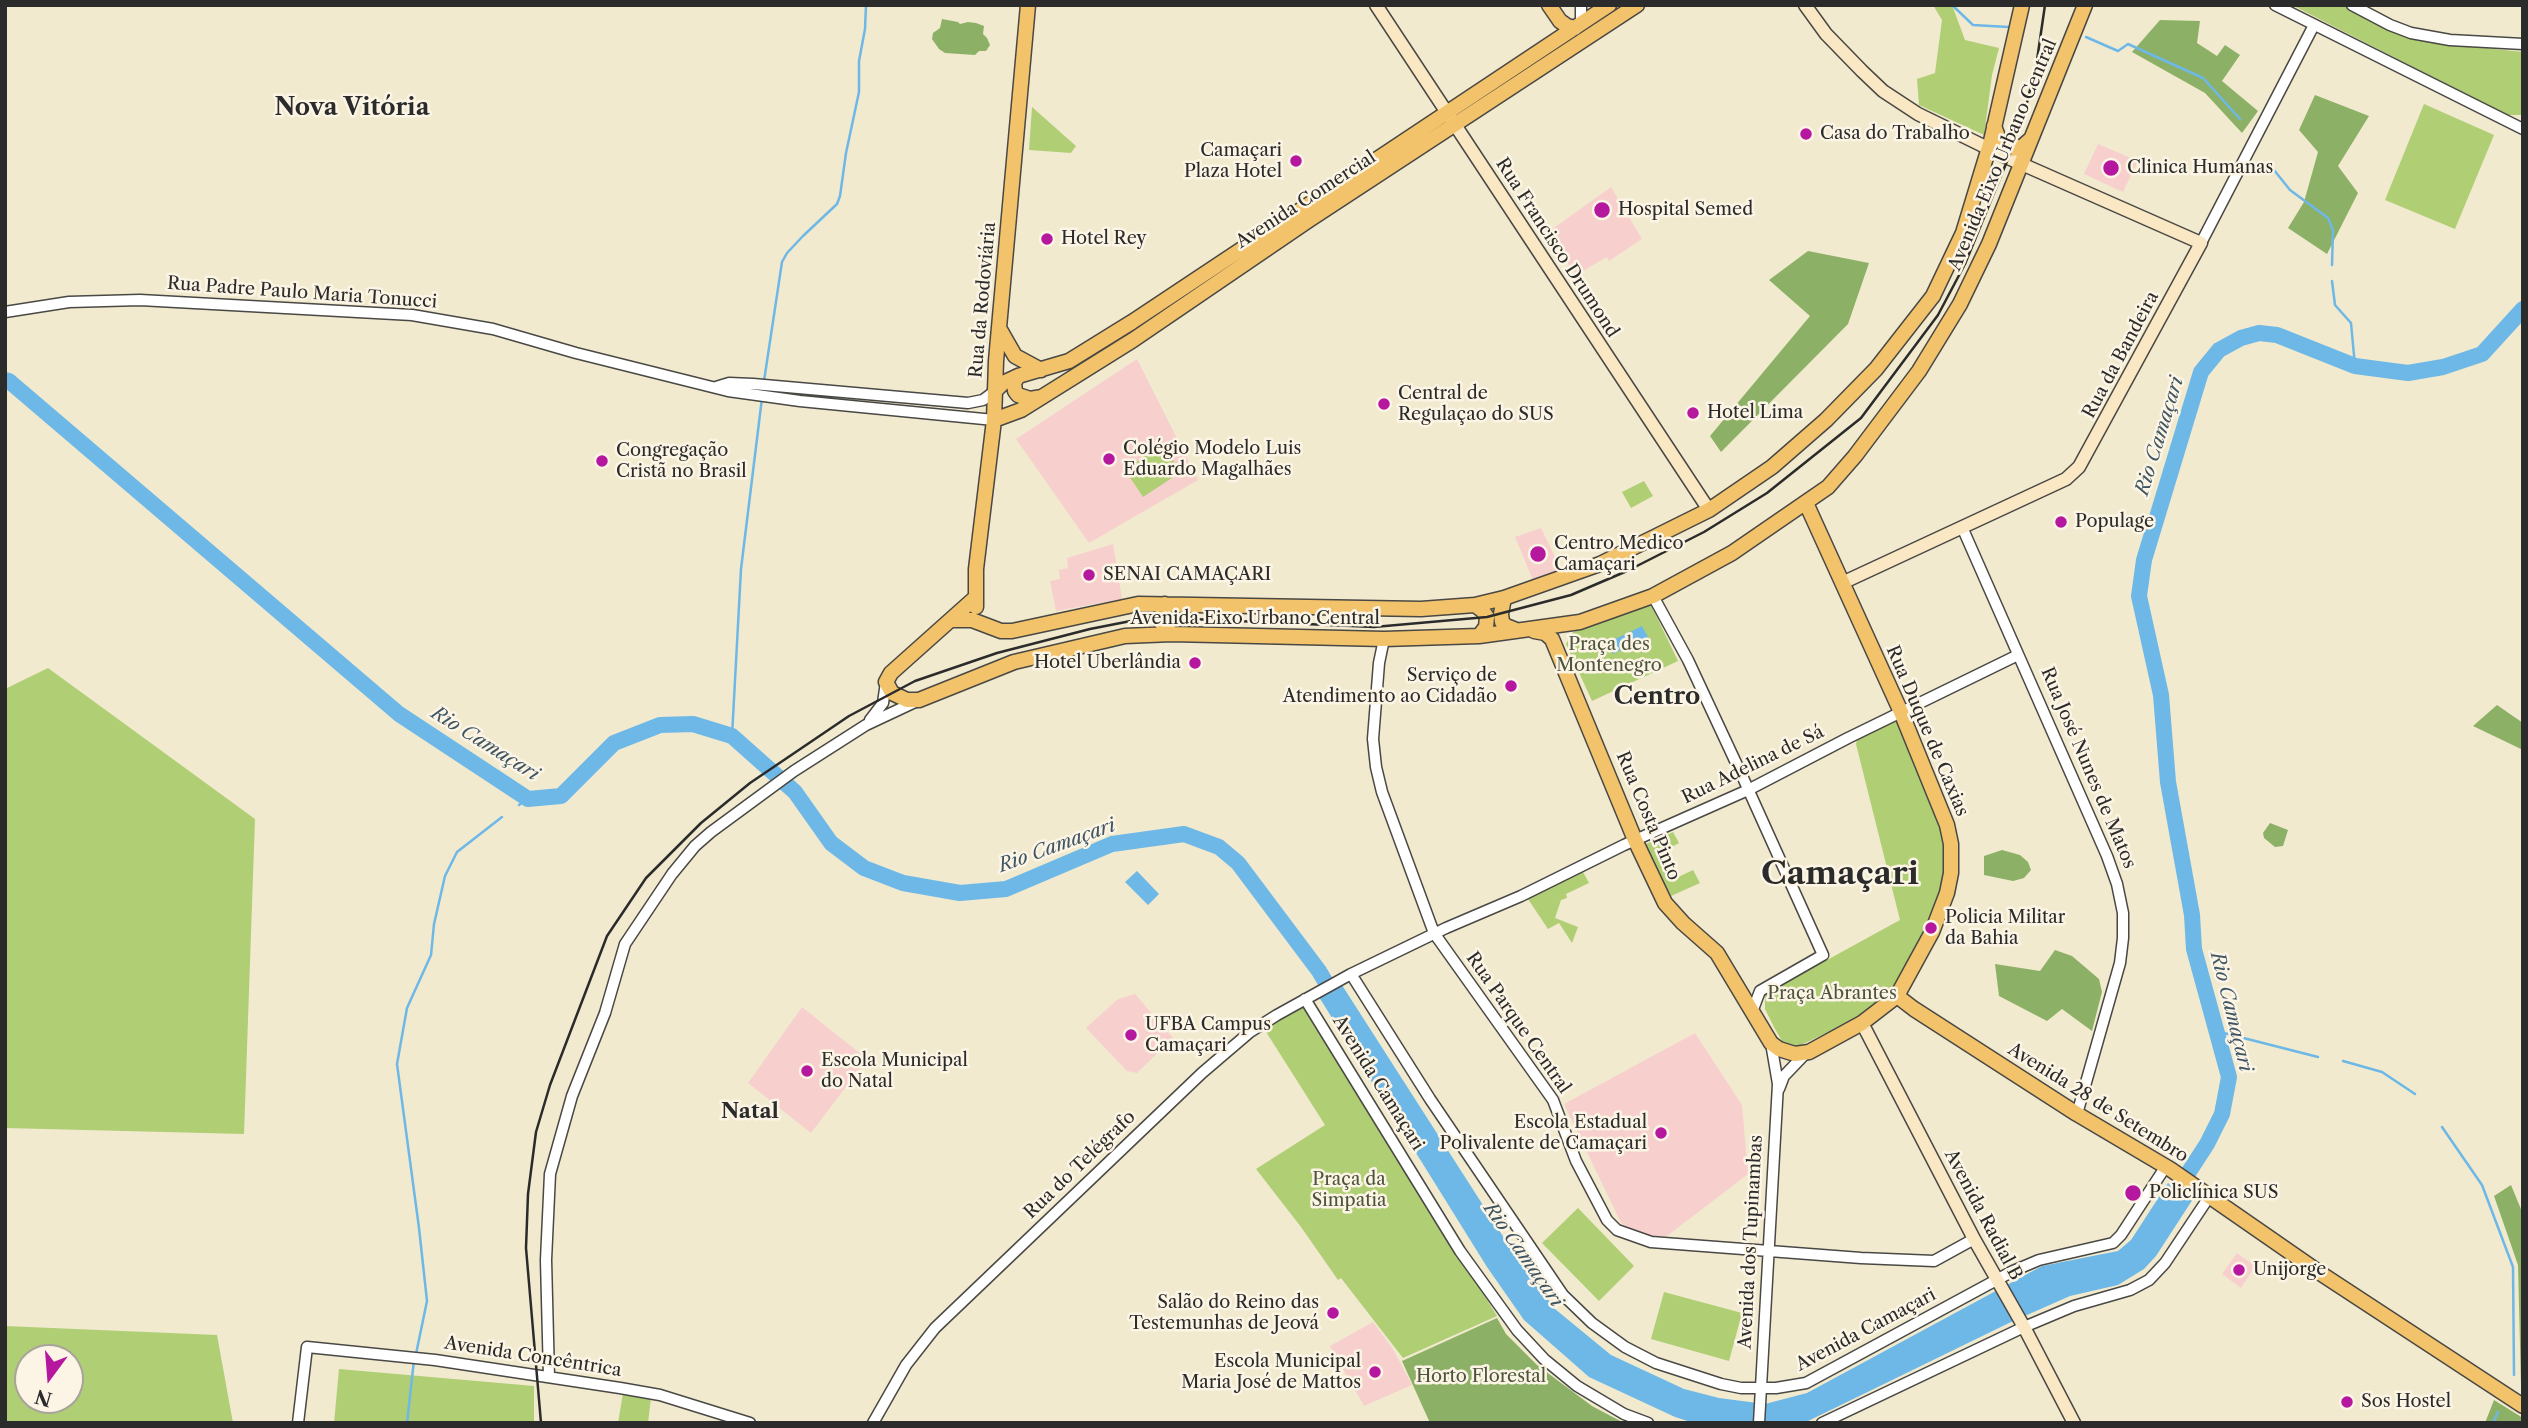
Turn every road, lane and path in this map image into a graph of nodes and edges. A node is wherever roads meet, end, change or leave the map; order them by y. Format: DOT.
graph roads {
  1 [pos="1028,5"];
  2 [pos="1376,5"];
  3 [pos="1581,5"];
  4 [pos="1609,5"];
  5 [pos="1637,5"];
  6 [pos="1805,5"];
  7 [pos="2022,5"];
  8 [pos="2085,5"];
  9 [pos="2275,5"];
  10 [pos="2352,5"];
  11 [pos="1555,6"];
  12 [pos="1578,25"];
  13 [pos="2314,25"];
  14 [pos="2523,44"];
  15 [pos="1451,119"];
  16 [pos="2523,120"];
  17 [pos="2511,123"];
  18 [pos="1993,125"];
  19 [pos="2523,129"];
  20 [pos="2032,138"];
  21 [pos="1989,148"];
  22 [pos="2022,164"];
  23 [pos="1365,176"];
  24 [pos="2201,243"];
  25 [pos="5,312"];
  26 [pos="999,328"];
  27 [pos="1041,370"];
  28 [pos="1018,376"];
  29 [pos="752,389"];
  30 [pos="995,391"];
  31 [pos="1043,397"];
  32 [pos="1014,414"];
  33 [pos="994,420"];
  34 [pos="991,449"];
  35 [pos="1806,503"];
  36 [pos="1710,509"];
  37 [pos="1962,527"];
  38 [pos="1842,583"];
  39 [pos="1653,596"];
  40 [pos="975,598"];
  41 [pos="1504,598"];
  42 [pos="1166,604"];
  43 [pos="1475,605"];
  44 [pos="1118,609"];
  45 [pos="953,620"];
  46 [pos="987,625"];
  47 [pos="1523,630"];
  48 [pos="1172,634"];
  49 [pos="1125,636"];
  50 [pos="1479,636"];
  51 [pos="1384,639"];
  52 [pos="2018,655"];
  53 [pos="886,682"];
  54 [pos="919,700"];
  55 [pos="1901,712"];
  56 [pos="866,725"];
  57 [pos="1748,790"];
  58 [pos="1635,840"];
  59 [pos="1434,933"];
  60 [pos="1346,976"];
  61 [pos="1897,996"];
  62 [pos="1309,997"];
  63 [pos="1752,1012"];
  64 [pos="1862,1023"];
  65 [pos="1771,1043"];
  66 [pos="1808,1052"];
  67 [pos="1777,1094"];
  68 [pos="2077,1114"];
  69 [pos="2170,1169"];
  70 [pos="2205,1194"];
  71 [pos="1974,1240"];
  72 [pos="1769,1252"];
  73 [pos="1999,1282"];
  74 [pos="2023,1324"];
  75 [pos="549,1377"];
  76 [pos="1761,1394"];
  77 [pos="2523,1406"];
  78 [pos="298,1423"];
  79 [pos="750,1423"];
  80 [pos="873,1423"];
  81 [pos="1648,1423"];
  82 [pos="1759,1423"];
  83 [pos="1822,1423"];
  84 [pos="2074,1423"];
  1 -- 26 [label="main road, Rua da Rodoviária"];
  2 -- 15 [label="main road, Rua Francisco Drumond"];
  3 -- 12 [label="street"];
  4 -- 12 [label="main road, Avenida Comercial"];
  5 -- 15 [label="main road, Avenida Comercial"];
  6 -- 21 [label="main road"];
  7 -- 18 [label="main road, Avenida Eixo Urbano Central"];
  8 -- 20 [label="main road, Avenida Eixo Urbano Central"];
  9 -- 13 [label="street"];
  10 -- 14 [label="street"];
  11 -- 12 [label="main road"];
  12 -- 15 [label="main road, Avenida Comercial"];
  13 -- 17 [label="street"];
  13 -- 24 [label="street, Rua da Bandeira"];
  15 -- 23 [label="main road, Avenida Comercial"];
  15 -- 36 [label="main road, Rua Francisco Drumond"];
  16 -- 17 [label="street"];
  17 -- 19 [label="street"];
  18 -- 20 [label="main road"];
  18 -- 21 [label="main road, Avenida Eixo Urbano Central"];
  20 -- 22 [label="main road, Avenida Eixo Urbano Central"];
  21 -- 22 [label="main road"];
  21 -- 36 [label="main road"];
  22 -- 24 [label="main road"];
  22 -- 35 [label="main road, Avenida Eixo Urbano Central"];
  23 -- 27 [label="main road, Avenida Comercial"];
  23 -- 31 [label="main road, Avenida Comercial"];
  24 -- 37 [label="main road, Rua da Bandeira"];
  25 -- 29 [label="street, Rua Padre Paulo Maria Tonucci"];
  26 -- 27 [label="main road"];
  26 -- 30 [label="main road, Rua da Rodoviária"];
  27 -- 28 [label="main road, Avenida Comercial"];
  28 -- 30 [label="main road, Avenida Comercial"];
  28 -- 31 [label="main road"];
  29 -- 30 [label="street, Rua Padre Paulo Maria Tonucci"];
  29 -- 33 [label="street, Rua Padre Paulo Maria Tonucci"];
  30 -- 33 [label="main road, Rua da Rodoviária"];
  31 -- 32 [label="main road, Avenida Comercial"];
  32 -- 33 [label="main road, Avenida Comercial"];
  32 -- 34 [label="main road"];
  33 -- 34 [label="main road, Rua da Rodoviária"];
  34 -- 40 [label="main road, Rua da Rodoviária"];
  35 -- 38 [label="main road, Rua Duque de Caxias"];
  35 -- 39 [label="main road, Avenida Eixo Urbano Central"];
  36 -- 41 [label="main road"];
  37 -- 38 [label="main road, Rua da Bandeira"];
  37 -- 52 [label="street, Rua José Nunes de Matos"];
  38 -- 55 [label="main road, Rua Duque de Caxias"];
  39 -- 47 [label="main road, Avenida Eixo Urbano Central"];
  39 -- 57 [label="street"];
  40 -- 45 [label="main road"];
  40 -- 46 [label="main road, Rua da Rodoviária"];
  41 -- 43 [label="main road, Avenida Eixo Urbano Central"];
  41 -- 47 [label="main road"];
  42 -- 43 [label="main road, Avenida Eixo Urbano Central"];
  42 -- 44 [label="main road, Avenida Eixo Urbano Central"];
  42 -- 48 [label="main road"];
  43 -- 50 [label="main road"];
  44 -- 46 [label="main road, Avenida Eixo Urbano Central"];
  44 -- 49 [label="main road"];
  45 -- 46 [label="main road, Avenida Eixo Urbano Central"];
  45 -- 53 [label="main road, Avenida Eixo Urbano Central"];
  47 -- 50 [label="main road, Avenida Eixo Urbano Central"];
  47 -- 58 [label="main road, Rua Costa Pinto"];
  48 -- 49 [label="main road, Avenida Eixo Urbano Central"];
  48 -- 51 [label="main road, Avenida Eixo Urbano Central"];
  49 -- 54 [label="main road, Avenida Eixo Urbano Central"];
  50 -- 51 [label="main road, Avenida Eixo Urbano Central"];
  51 -- 59 [label="street, Rua Parque Central"];
  52 -- 55 [label="street, Rua Adelina de Sá"];
  52 -- 68 [label="street, Rua José Nunes de Matos"];
  53 -- 54 [label="main road"];
  53 -- 56 [label="street, Avenida Eixo Urbano Central"];
  54 -- 56 [label="street, Avenida Eixo Urbano Central"];
  55 -- 57 [label="street, Rua Adelina de Sá"];
  55 -- 61 [label="main road, Rua Duque de Caxias"];
  56 -- 75 [label="street, Avenida Eixo Urbano Central"];
  57 -- 58 [label="street, Rua Adelina de Sá"];
  57 -- 63 [label="street"];
  58 -- 59 [label="street, Rua Adelina de Sá"];
  58 -- 63 [label="main road, Rua Costa Pinto"];
  59 -- 60 [label="street, Rua Adelina de Sá"];
  59 -- 72 [label="street, Rua Parque Central"];
  60 -- 62 [label="street, Rua do Telégrafo"];
  60 -- 76 [label="street, Avenida Camaçari"];
  61 -- 64 [label="main road, Rua Duque de Caxias"];
  61 -- 68 [label="main road, Avenida 28 de Setembro"];
  62 -- 80 [label="street, Rua do Telégrafo"];
  62 -- 81 [label="street, Avenida Camaçari"];
  63 -- 65 [label="main road"];
  64 -- 66 [label="main road, Rua Duque de Caxias"];
  64 -- 71 [label="main road, Avenida Radial B"];
  65 -- 66 [label="main road"];
  65 -- 67 [label="street, Avenida dos Tupinambas"];
  66 -- 67 [label="street, Avenida dos Tupinambas"];
  67 -- 72 [label="street, Avenida dos Tupinambas"];
  68 -- 69 [label="main road, Avenida 28 de Setembro"];
  69 -- 70 [label="main road, Avenida 28 de Setembro"];
  69 -- 73 [label="street, Avenida Camaçari"];
  70 -- 74 [label="street"];
  70 -- 77 [label="main road, Avenida 28 de Setembro"];
  71 -- 72 [label="street, Rua Parque Central"];
  71 -- 73 [label="main road, Avenida Radial B"];
  72 -- 76 [label="street, Avenida dos Tupinambas"];
  73 -- 74 [label="main road, Avenida Radial B"];
  73 -- 76 [label="street, Avenida Camaçari"];
  74 -- 83 [label="street"];
  74 -- 84 [label="main road, Avenida Radial B"];
  75 -- 78 [label="street, Avenida Concêntrica"];
  75 -- 79 [label="street, Avenida Concêntrica"];
  76 -- 82 [label="street, Avenida dos Tupinambas"];
}
